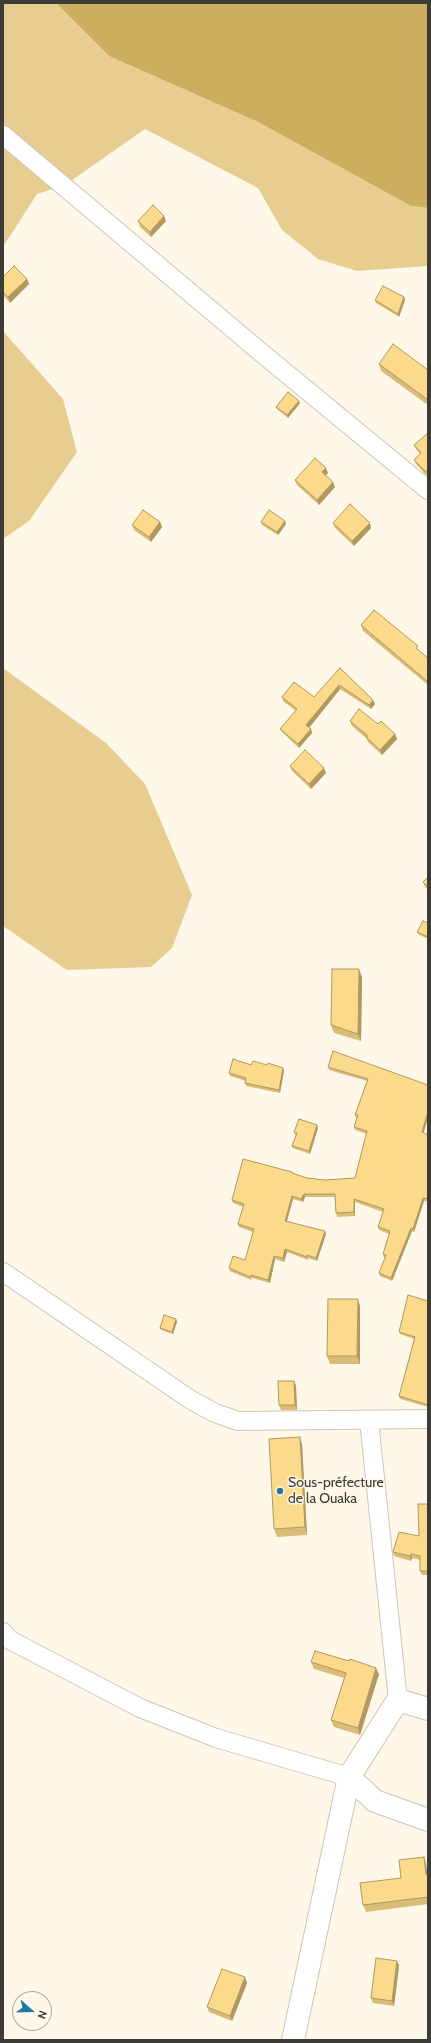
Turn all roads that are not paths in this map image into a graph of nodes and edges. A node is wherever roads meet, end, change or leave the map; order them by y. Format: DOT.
graph roads {
  1 [pos="3,135"];
  2 [pos="428,490"];
  3 [pos="3,1272"];
  4 [pos="428,1419"];
  5 [pos="369,1420"];
  6 [pos="3,1632"];
  7 [pos="398,1700"];
  8 [pos="428,1709"];
  9 [pos="349,1777"];
  10 [pos="428,1820"];
  11 [pos="293,2040"];
  1 -- 2 [label="street"];
  3 -- 5 [label="street"];
  4 -- 5 [label="street"];
  5 -- 7 [label="street"];
  6 -- 9 [label="street"];
  7 -- 8 [label="street"];
  7 -- 9 [label="street"];
  9 -- 10 [label="street"];
  9 -- 11 [label="street"];
}
